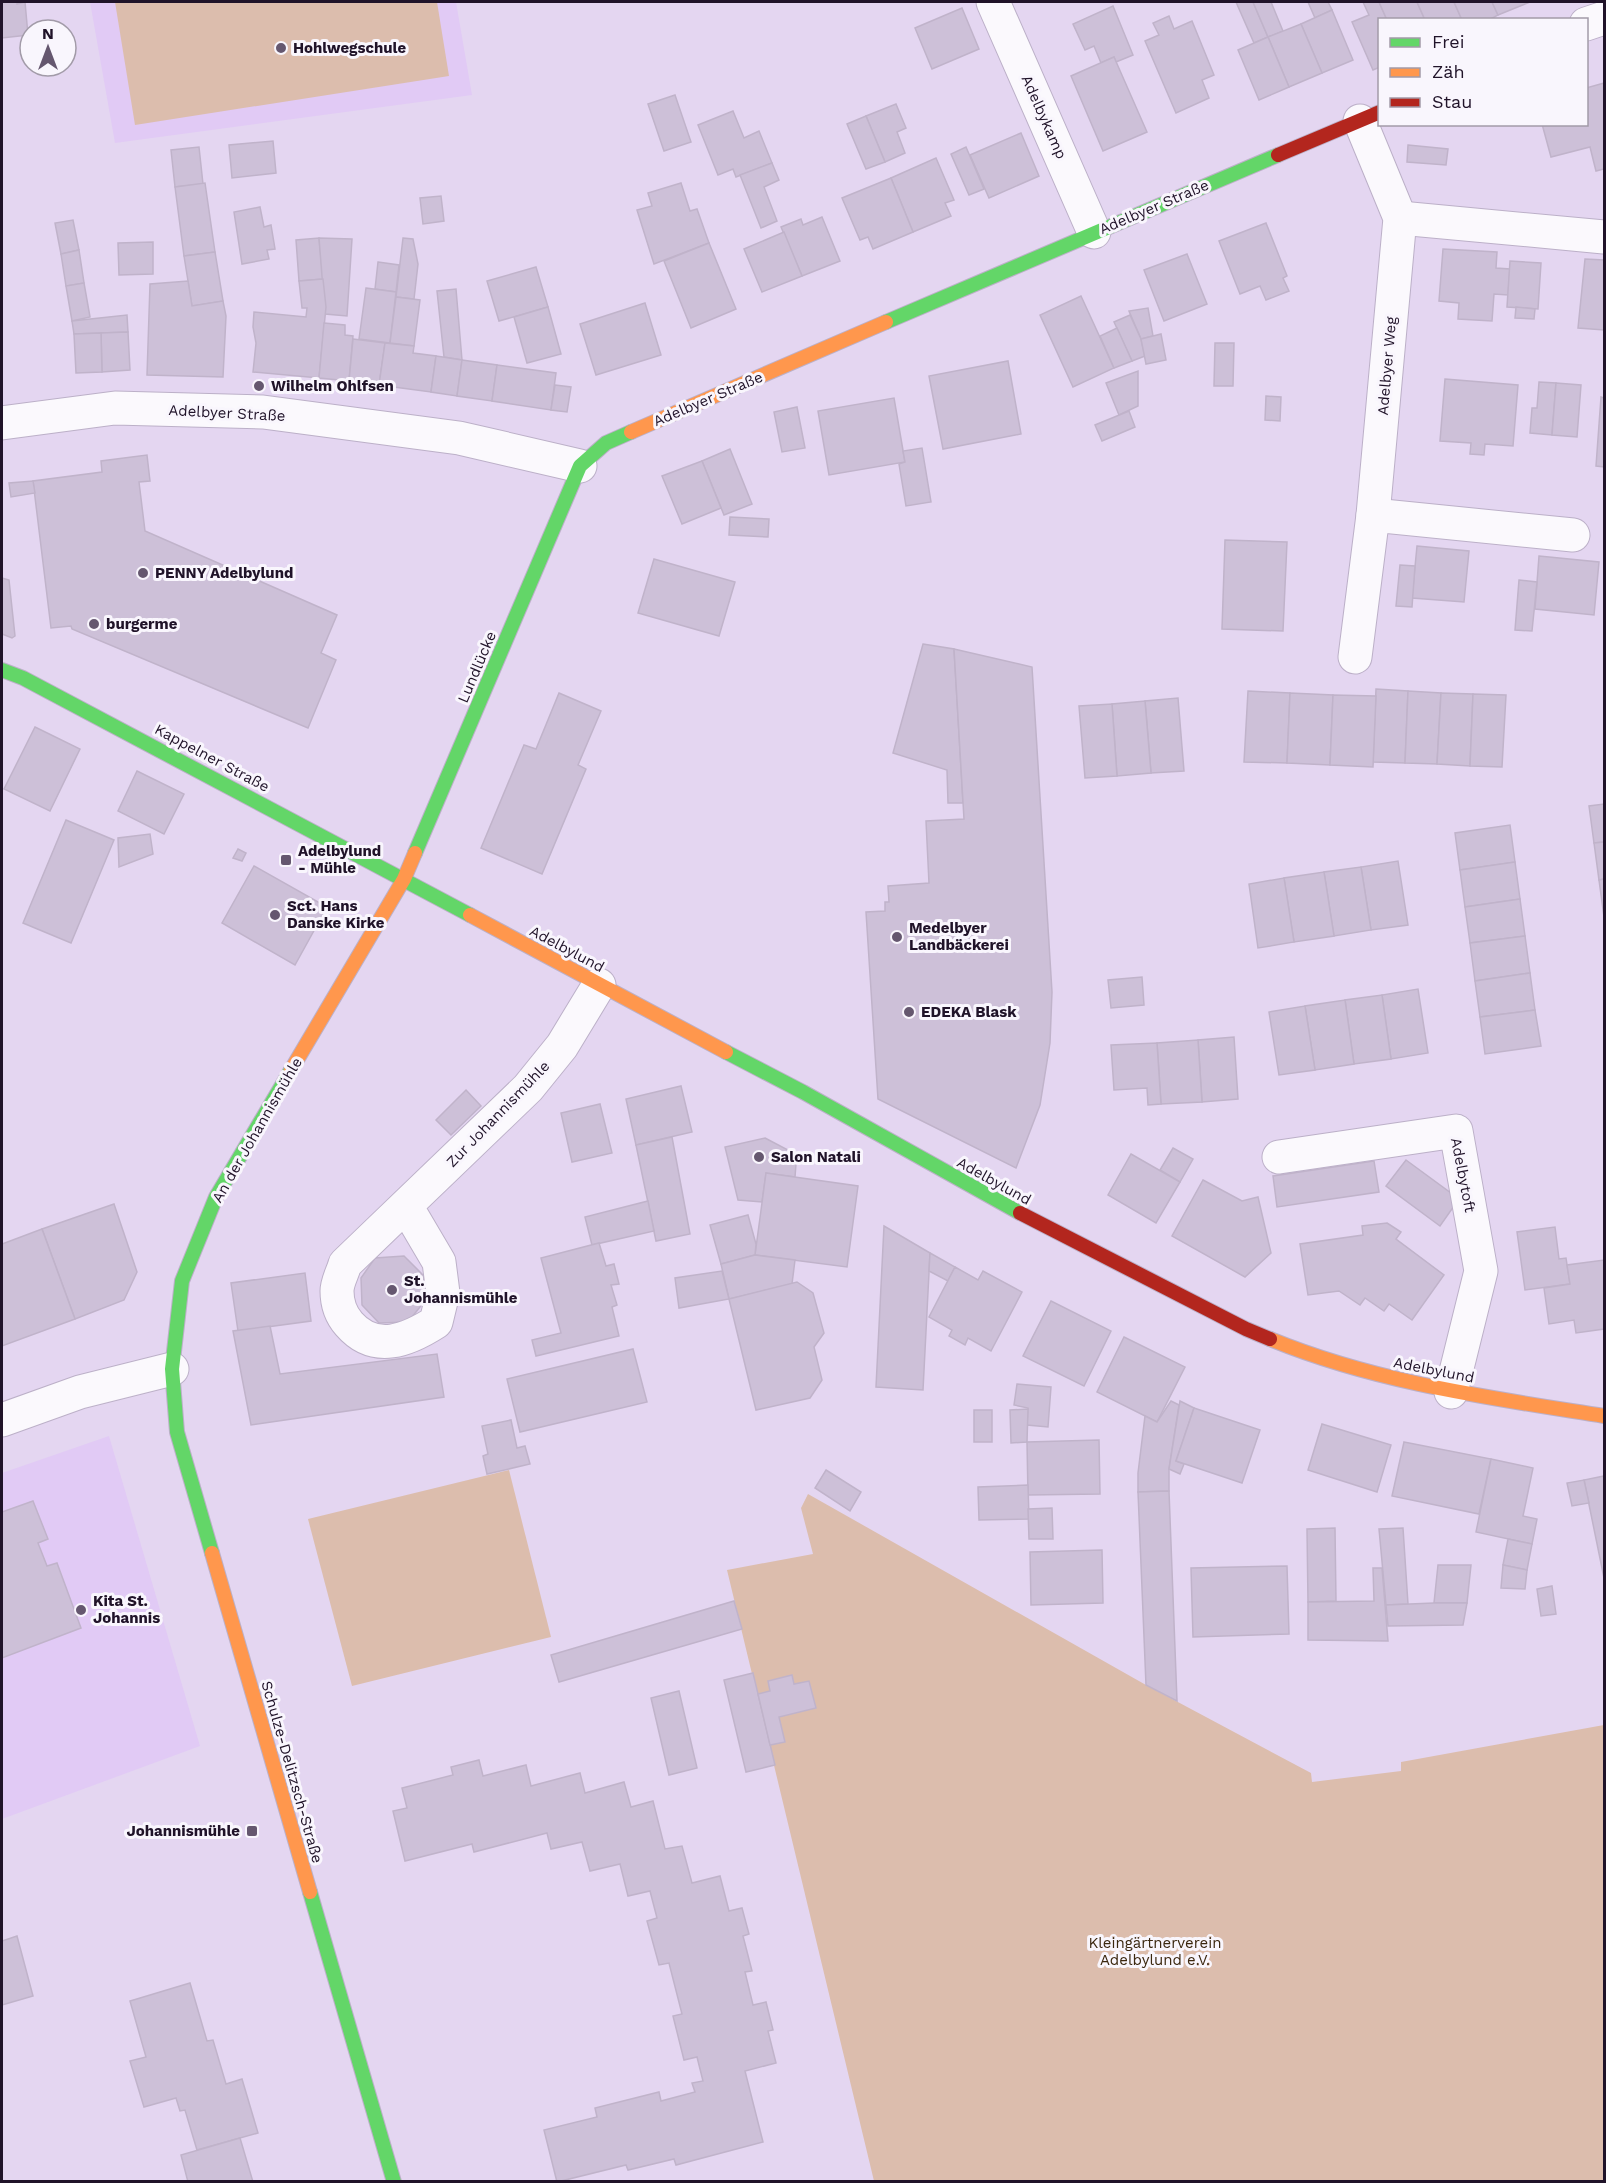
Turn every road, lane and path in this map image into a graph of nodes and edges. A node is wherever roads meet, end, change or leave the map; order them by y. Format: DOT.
graph roads {
  1 [pos="993,2"];
  2 [pos="1605,18"];
  3 [pos="1588,24"];
  4 [pos="1370,117"];
  5 [pos="1400,218"];
  6 [pos="1094,232"];
  7 [pos="1605,237"];
  8 [pos="2,423"];
  9 [pos="580,466"];
  10 [pos="1373,515"];
  11 [pos="1573,535"];
  12 [pos="1355,657"];
  13 [pos="2,670"];
  14 [pos="405,879"];
  15 [pos="599,984"];
  16 [pos="1279,1157"];
  17 [pos="417,1196"];
  18 [pos="172,1369"];
  19 [pos="1451,1392"];
  20 [pos="1605,1416"];
  21 [pos="2,1420"];
  22 [pos="394,2181"];
  1 -- 6 [label="street, Adelbykamp"];
  2 -- 3 [label="street"];
  4 -- 5 [label="street, Adelbyer Weg"];
  4 -- 6 [label="street, Adelbyer Straße"];
  5 -- 7 [label="street"];
  5 -- 10 [label="street, Adelbyer Weg"];
  6 -- 9 [label="street, Adelbyer Straße"];
  8 -- 9 [label="street, Adelbyer Straße"];
  9 -- 14 [label="street, Lundlücke"];
  10 -- 11 [label="street"];
  10 -- 12 [label="street, Adelbyer Weg"];
  13 -- 14 [label="street, Kappelner Straße"];
  14 -- 15 [label="street, Adelbylund"];
  14 -- 18 [label="street, An der Johannismühle"];
  15 -- 17 [label="street, Zur Johannismühle"];
  15 -- 19 [label="street, Adelbylund"];
  16 -- 19 [label="street, Adelbytoft"];
  18 -- 21 [label="street"];
  18 -- 22 [label="street, Schulze-Delitzsch-Straße"];
  19 -- 20 [label="street, Adelbylund"];
}
